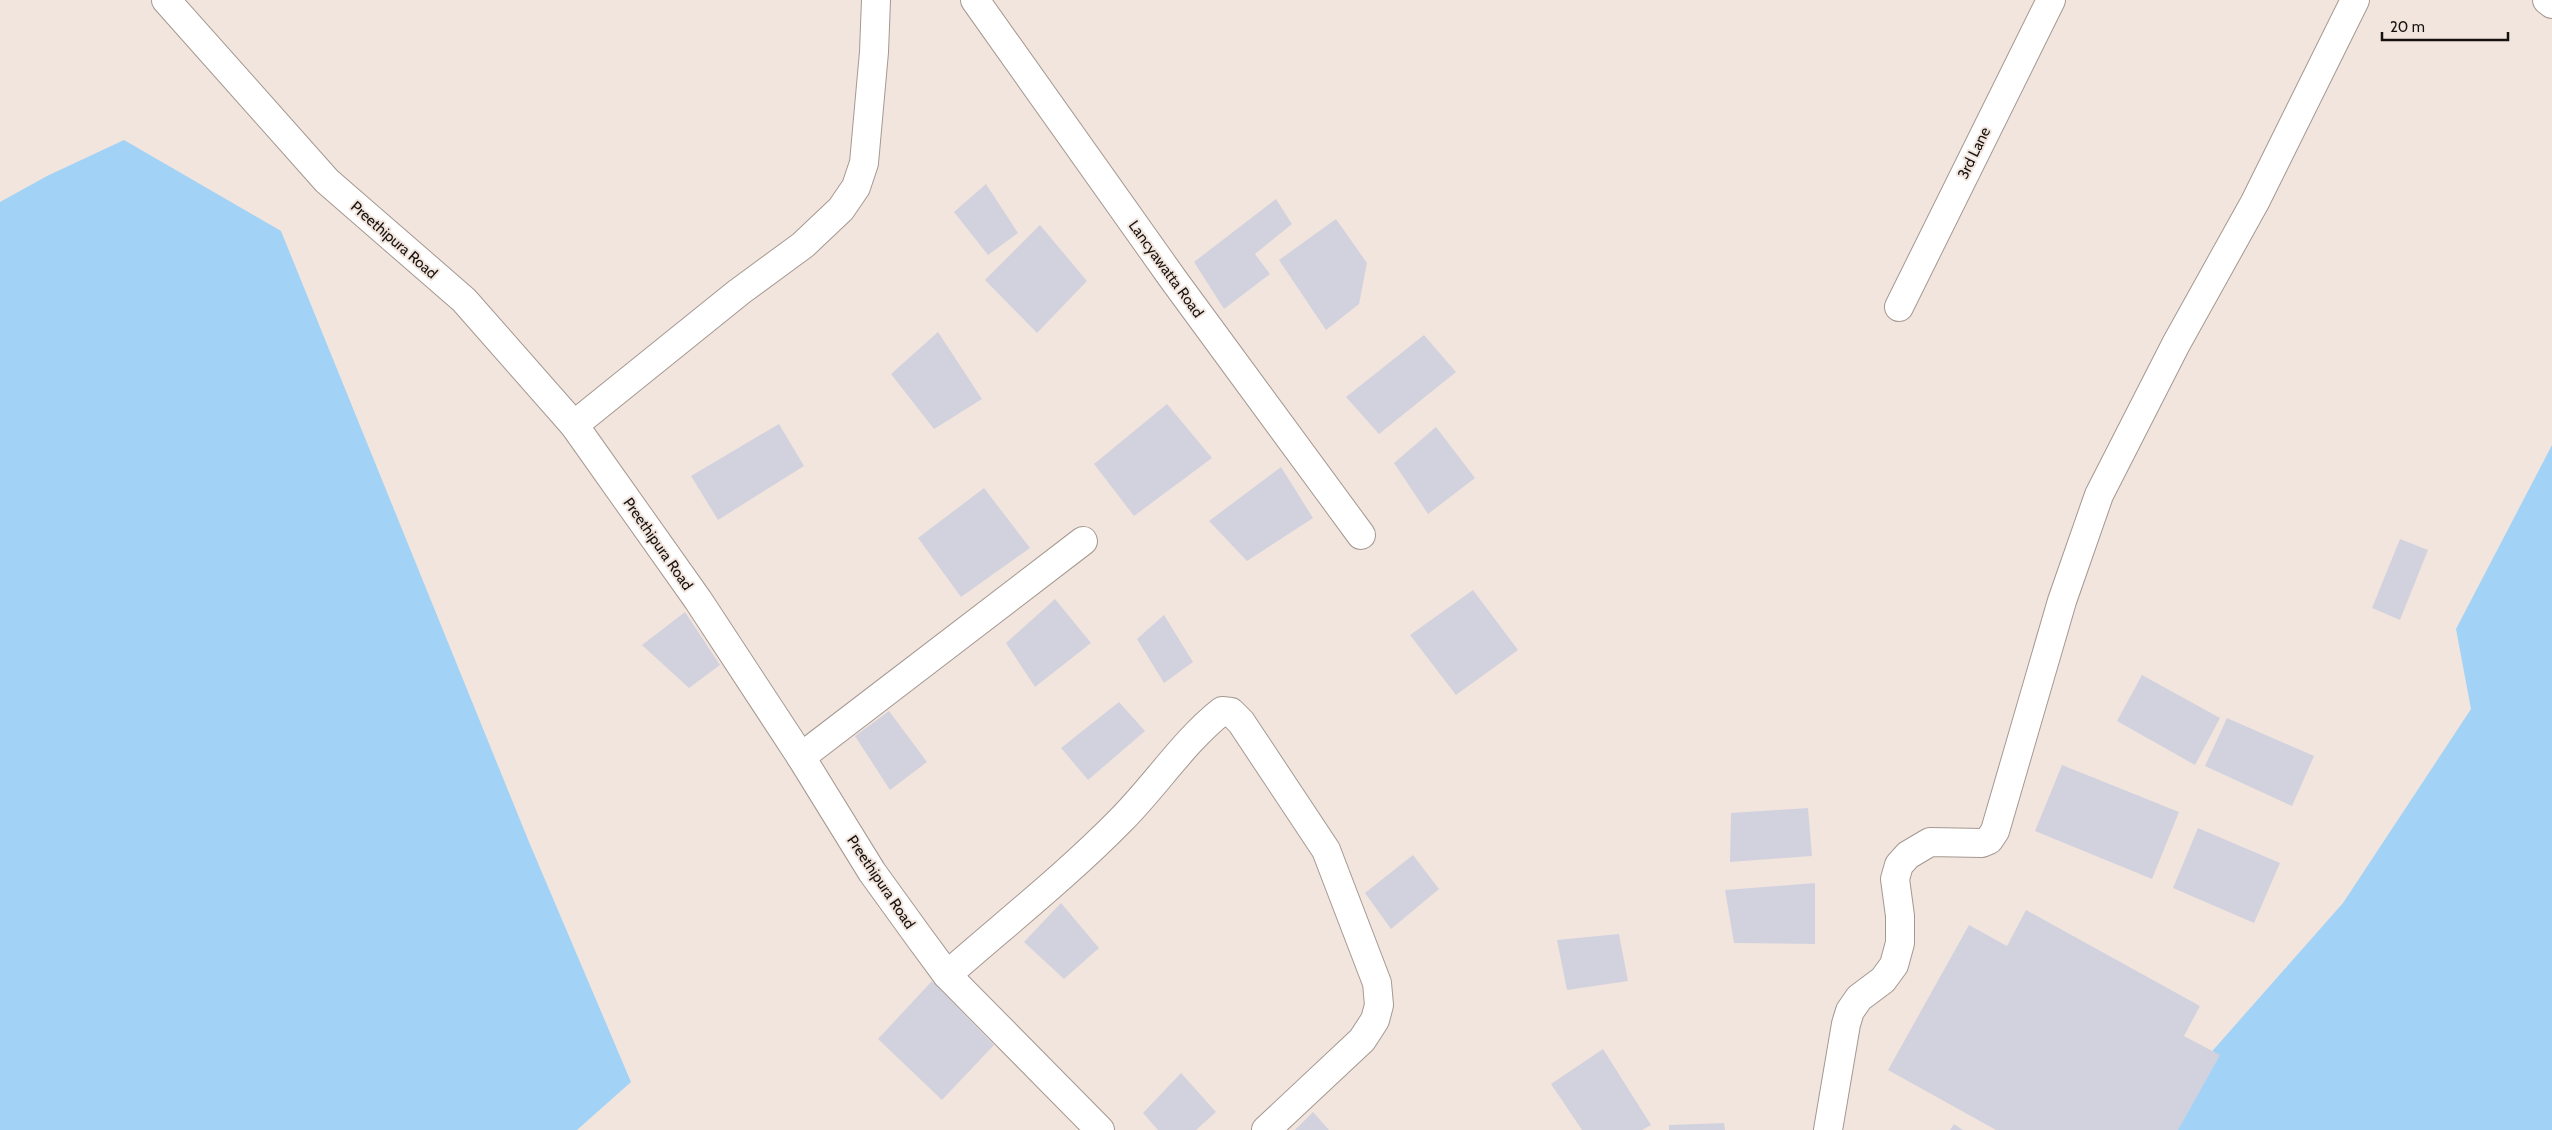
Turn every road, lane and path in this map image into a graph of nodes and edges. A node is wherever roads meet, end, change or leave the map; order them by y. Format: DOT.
graph roads {
  1 [pos="166,0"];
  2 [pos="876,0"];
  3 [pos="974,0"];
  4 [pos="2052,0"];
  5 [pos="2355,0"];
  6 [pos="2547,0"];
  7 [pos="2552,4"];
  8 [pos="1898,307"];
  9 [pos="574,425"];
  10 [pos="1361,536"];
  11 [pos="1083,541"];
  12 [pos="801,757"];
  13 [pos="947,975"];
  14 [pos="1100,1130"];
  15 [pos="1266,1130"];
  16 [pos="1828,1130"];
  1 -- 9 [label="street, Preethipura Road"];
  2 -- 9 [label="street"];
  3 -- 10 [label="street, Lancyawatta Road"];
  4 -- 8 [label="street, 3rd Lane"];
  5 -- 16 [label="street"];
  6 -- 7 [label="street"];
  9 -- 12 [label="street, Preethipura Road"];
  11 -- 12 [label="street"];
  12 -- 13 [label="street, Preethipura Road"];
  13 -- 14 [label="street, Preethipura Road"];
  13 -- 15 [label="street"];
}
